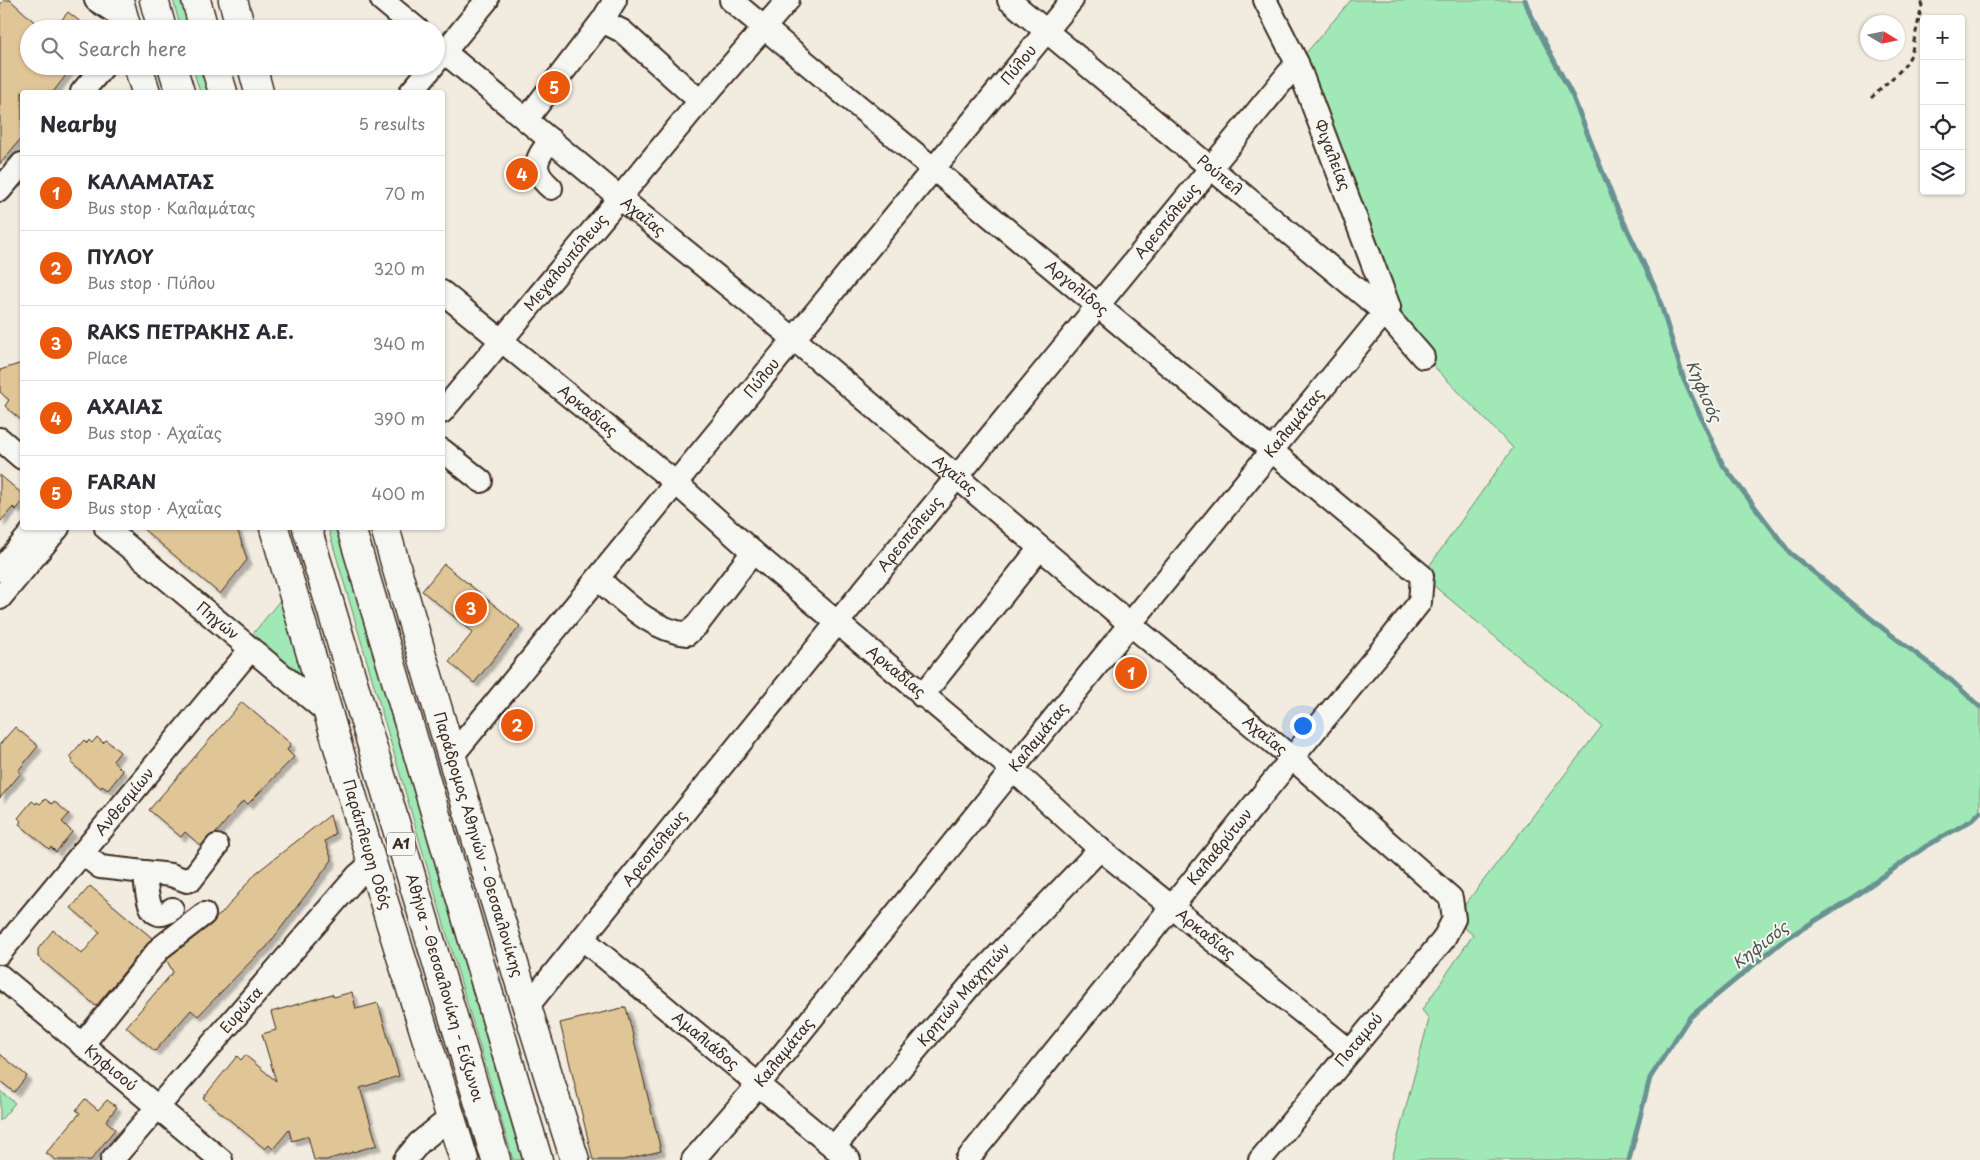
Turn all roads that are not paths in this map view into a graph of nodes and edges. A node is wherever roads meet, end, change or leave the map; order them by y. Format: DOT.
graph roads {
  1 [pos="96,0"];
  2 [pos="154,0"];
  3 [pos="196,0"];
  4 [pos="232,0"];
  5 [pos="382,0"];
  6 [pos="487,0"];
  7 [pos="615,0"];
  8 [pos="731,0"];
  9 [pos="788,0"];
  10 [pos="1009,0"];
  11 [pos="1072,0"];
  12 [pos="1265,0"];
  13 [pos="124,16"];
  14 [pos="160,20"];
  15 [pos="202,20"];
  16 [pos="238,20"];
  17 [pos="406,20"];
  18 [pos="602,21"];
  19 [pos="765,28"];
  20 [pos="1046,31"];
  21 [pos="445,48"];
  22 [pos="445,61"];
  23 [pos="1297,63"];
  24 [pos="96,75"];
  25 [pos="141,75"];
  26 [pos="175,75"];
  27 [pos="218,75"];
  28 [pos="254,75"];
  29 [pos="424,75"];
  30 [pos="84,90"];
  31 [pos="145,90"];
  32 [pos="179,90"];
  33 [pos="222,90"];
  34 [pos="258,90"];
  35 [pos="412,90"];
  36 [pos="691,93"];
  37 [pos="526,120"];
  38 [pos="551,140"];
  39 [pos="20,166"];
  40 [pos="1211,167"];
  41 [pos="934,169"];
  42 [pos="551,188"];
  43 [pos="0,190"];
  44 [pos="620,198"];
  45 [pos="445,294"];
  46 [pos="1097,305"];
  47 [pos="1384,312"];
  48 [pos="502,340"];
  49 [pos="794,340"];
  50 [pos="1423,357"];
  51 [pos="445,408"];
  52 [pos="0,439"];
  53 [pos="1272,450"];
  54 [pos="445,452"];
  55 [pos="20,456"];
  56 [pos="958,477"];
  57 [pos="481,481"];
  58 [pos="676,484"];
  59 [pos="33,530"];
  60 [pos="56,530"];
  61 [pos="108,530"];
  62 [pos="275,530"];
  63 [pos="308,530"];
  64 [pos="352,530"];
  65 [pos="386,530"];
  66 [pos="1040,548"];
  67 [pos="753,552"];
  68 [pos="0,570"];
  69 [pos="1422,576"];
  70 [pos="598,579"];
  71 [pos="0,598"];
  72 [pos="837,623"];
  73 [pos="1130,624"];
  74 [pos="250,650"];
  75 [pos="922,696"];
  76 [pos="328,714"];
  77 [pos="451,758"];
  78 [pos="1292,758"];
  79 [pos="1013,770"];
  80 [pos="218,846"];
  81 [pos="1100,849"];
  82 [pos="82,854"];
  83 [pos="372,863"];
  84 [pos="145,872"];
  85 [pos="1172,906"];
  86 [pos="172,909"];
  87 [pos="204,914"];
  88 [pos="1454,919"];
  89 [pos="584,940"];
  90 [pos="0,953"];
  91 [pos="0,976"];
  92 [pos="526,1008"];
  93 [pos="82,1045"];
  94 [pos="1350,1050"];
  95 [pos="758,1085"];
  96 [pos="156,1107"];
  97 [pos="451,1117"];
  98 [pos="841,1153"];
  99 [pos="112,1160"];
  100 [pos="221,1160"];
  101 [pos="405,1160"];
  102 [pos="464,1160"];
  103 [pos="496,1160"];
  104 [pos="538,1160"];
  105 [pos="575,1160"];
  106 [pos="693,1160"];
  107 [pos="967,1160"];
  108 [pos="1260,1160"];
  1 -- 13 [label="street"];
  2 -- 14 [label="main road"];
  3 -- 15 [label="main road"];
  4 -- 16 [label="main road"];
  5 -- 17 [label="street"];
  6 -- 21 [label="street"];
  7 -- 18 [label="street"];
  8 -- 19 [label="street, Αργολίδος"];
  9 -- 19 [label="street, Μεγαλουπόλεως"];
  10 -- 20 [label="street, Ρούπελ"];
  11 -- 20 [label="street, Πύλου"];
  12 -- 23 [label="street, Φιγαλείας"];
  18 -- 36 [label="street"];
  18 -- 37 [label="street"];
  19 -- 41 [label="street, Αργολίδος"];
  19 -- 44 [label="street, Μεγαλουπόλεως"];
  20 -- 40 [label="street, Ρούπελ"];
  20 -- 41 [label="street, Πύλου"];
  22 -- 37 [label="street, Αχαΐας"];
  23 -- 40 [label="street, Αρεοπόλεως"];
  23 -- 47 [label="street, Φιγαλείας"];
  24 -- 30 [label="street"];
  25 -- 31 [label="main road"];
  26 -- 32 [label="main road"];
  27 -- 33 [label="main road"];
  28 -- 34 [label="main road"];
  29 -- 35 [label="street"];
  37 -- 38 [label="street, Αχαΐας"];
  38 -- 42 [label="street"];
  38 -- 44 [label="street, Αχαΐας"];
  39 -- 43 [label="street"];
  40 -- 46 [label="street, Αρεοπόλεως"];
  40 -- 47 [label="street, Ρούπελ"];
  41 -- 46 [label="street, Αργολίδος"];
  41 -- 49 [label="street, Πύλου"];
  44 -- 48 [label="street, Μεγαλουπόλεως"];
  44 -- 49 [label="street, Αχαΐας"];
  45 -- 48 [label="street, Αρκαδίας"];
  46 -- 53 [label="street, Αργολίδος"];
  46 -- 56 [label="street, Αρεοπόλεως"];
  47 -- 50 [label="street, Ρούπελ"];
  47 -- 53 [label="street, Καλαμάτας"];
  48 -- 51 [label="street, Μεγαλουπόλεως"];
  48 -- 58 [label="street, Αρκαδίας"];
  49 -- 56 [label="street, Αχαΐας"];
  49 -- 58 [label="street, Πύλου"];
  52 -- 55 [label="street"];
  53 -- 69 [label="street, Αργολίδος"];
  53 -- 73 [label="street, Καλαμάτας"];
  54 -- 57 [label="street"];
  56 -- 66 [label="street, Αχαΐας"];
  56 -- 72 [label="street, Αρεοπόλεως"];
  58 -- 67 [label="street, Αρκαδίας"];
  58 -- 70 [label="street, Πύλου"];
  59 -- 68 [label="street"];
  60 -- 71 [label="street"];
  61 -- 74 [label="street, Πηγών"];
  62 -- 76 [label="main road, Παράπλευρη Οδός"];
  63 -- 103 [label="main road, Αθήνα - Θεσσαλονίκη - Εύζωνοι / Α1"];
  64 -- 104 [label="main road"];
  65 -- 77 [label="main road, Παράδρομος Αθηνών - Θεσσαλονίκης"];
  66 -- 73 [label="street, Αχαΐας"];
  66 -- 75 [label="street"];
  67 -- 70 [label="street"];
  67 -- 72 [label="street, Αρκαδίας"];
  69 -- 78 [label="street, Καλαβρύτων"];
  70 -- 77 [label="street, Πύλου"];
  72 -- 75 [label="street, Αρκαδίας"];
  72 -- 89 [label="street, Αρεοπόλεως"];
  73 -- 78 [label="street, Αχαΐας"];
  73 -- 79 [label="street, Καλαμάτας"];
  74 -- 76 [label="street, Πηγών"];
  74 -- 82 [label="street, Ανθεσμίων"];
  75 -- 79 [label="street, Αρκαδίας"];
  76 -- 83 [label="main road, Παράπλευρη Οδός"];
  77 -- 92 [label="main road, Παράδρομος Αθηνών - Θεσσαλονίκης"];
  78 -- 85 [label="street, Καλαβρύτων"];
  78 -- 88 [label="street, Αχαΐας"];
  79 -- 81 [label="street, Αρκαδίας"];
  79 -- 95 [label="street, Καλαμάτας"];
  80 -- 84 [label="street"];
  81 -- 85 [label="street, Αρκαδίας"];
  81 -- 98 [label="street, Κρητών Μαχητών"];
  82 -- 84 [label="street"];
  82 -- 90 [label="street, Ανθεσμίων"];
  83 -- 96 [label="street, Ευρώτα"];
  83 -- 97 [label="main road, Παράπλευρη Οδός"];
  84 -- 86 [label="street"];
  85 -- 94 [label="street, Αρκαδίας"];
  85 -- 107 [label="street, Καλαβρύτων"];
  87 -- 93 [label="street"];
  88 -- 94 [label="street, Ποταμού"];
  89 -- 92 [label="street, Αρεοπόλεως"];
  89 -- 95 [label="street, Αμαλιάδος"];
  91 -- 93 [label="street, Κηφισού"];
  92 -- 105 [label="main road, Παράδρομος Αθηνών - Θεσσαλονίκης"];
  93 -- 96 [label="street, Κηφισού"];
  94 -- 108 [label="street, Ποταμού"];
  95 -- 98 [label="street, Αμαλιάδος"];
  95 -- 106 [label="street, Καλαμάτας"];
  96 -- 99 [label="street, Ευρώτα"];
  96 -- 100 [label="street, Κηφισού"];
  97 -- 101 [label="street"];
  97 -- 102 [label="main road, Παράπλευρη Οδός"];
}
